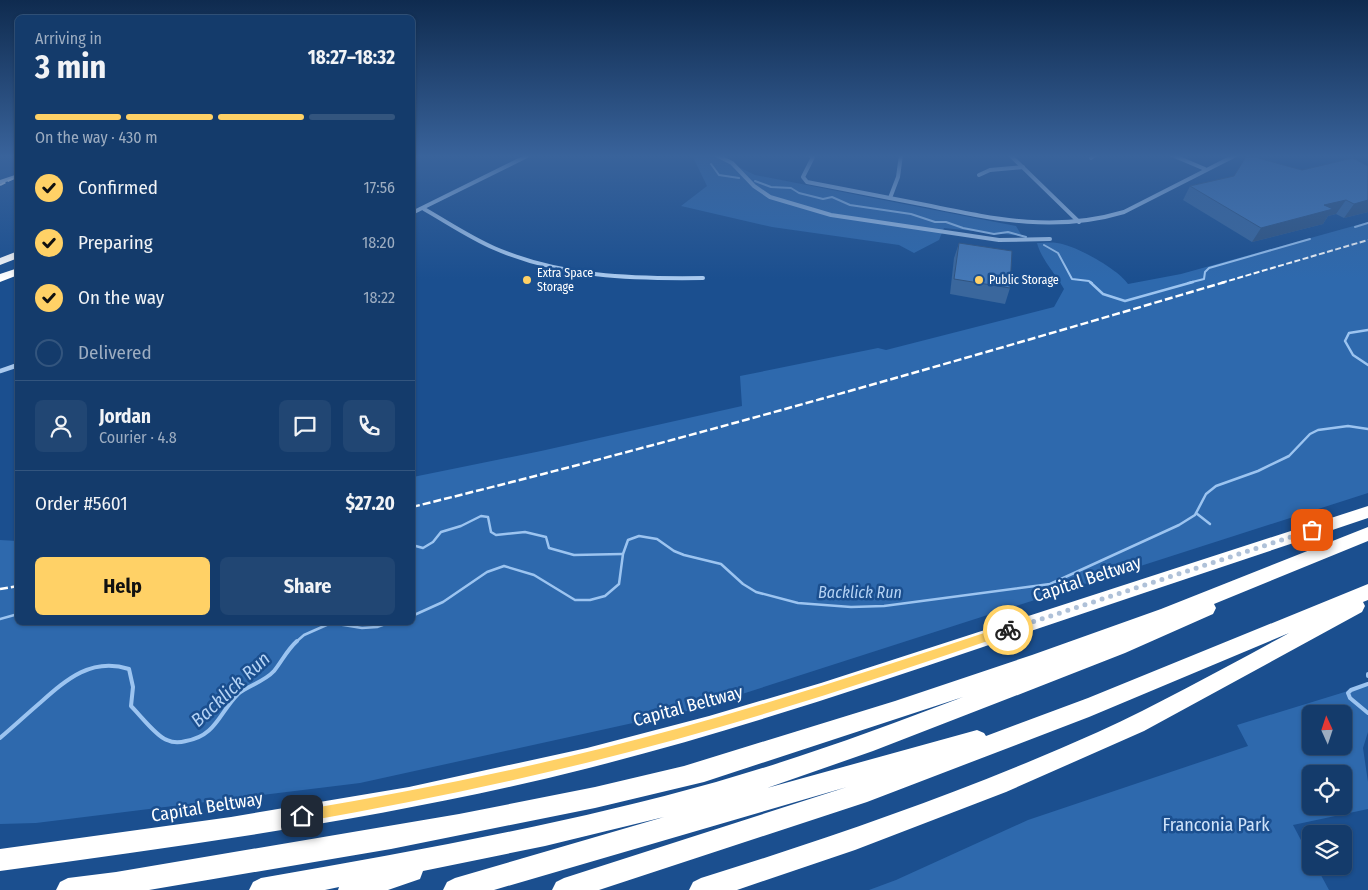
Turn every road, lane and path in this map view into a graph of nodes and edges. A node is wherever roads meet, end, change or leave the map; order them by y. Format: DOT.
graph roads {
  1 [pos="448,197"];
  2 [pos="772,197"];
  3 [pos="875,197"];
  4 [pos="1053,197"];
  5 [pos="1153,197"];
  6 [pos="890,198"];
  7 [pos="424,209"];
  8 [pos="415,212"];
  9 [pos="1079,222"];
  10 [pos="1050,238"];
  11 [pos="999,240"];
  12 [pos="15,247"];
  13 [pos="1002,247"];
  14 [pos="0,254"];
  15 [pos="15,255"];
  16 [pos="0,262"];
  17 [pos="15,262"];
  18 [pos="0,269"];
  19 [pos="15,271"];
  20 [pos="0,278"];
  21 [pos="703,278"];
  22 [pos="15,366"];
  23 [pos="0,371"];
  24 [pos="1368,512"];
  25 [pos="1368,535"];
  26 [pos="1368,592"];
  27 [pos="1368,600"];
  28 [pos="1089,707"];
  29 [pos="493,847"];
  30 [pos="0,856"];
  31 [pos="34,856"];
  32 [pos="0,860"];
  33 [pos="68,890"];
  34 [pos="261,890"];
  35 [pos="350,890"];
  36 [pos="455,890"];
  37 [pos="564,890"];
  38 [pos="701,890"];
  1 -- 7 [label="street"];
  2 -- 11 [label="street"];
  3 -- 6 [label="street"];
  4 -- 9 [label="street"];
  5 -- 9 [label="street"];
  6 -- 9 [label="street"];
  7 -- 8 [label="street"];
  7 -- 21 [label="street"];
  10 -- 11 [label="street"];
  11 -- 13 [label="street"];
  12 -- 14 [label="highway"];
  15 -- 16 [label="highway"];
  17 -- 18 [label="highway"];
  19 -- 20 [label="highway"];
  22 -- 23 [label="street"];
  24 -- 31 [label="highway, Capital Beltway"];
  25 -- 29 [label="highway"];
  25 -- 33 [label="highway"];
  26 -- 28 [label="highway"];
  27 -- 38 [label="highway"];
  28 -- 36 [label="highway"];
  28 -- 37 [label="highway"];
  29 -- 34 [label="highway"];
  29 -- 35 [label="highway"];
  30 -- 31 [label="highway"];
  31 -- 32 [label="highway, Capital Beltway"];
}
